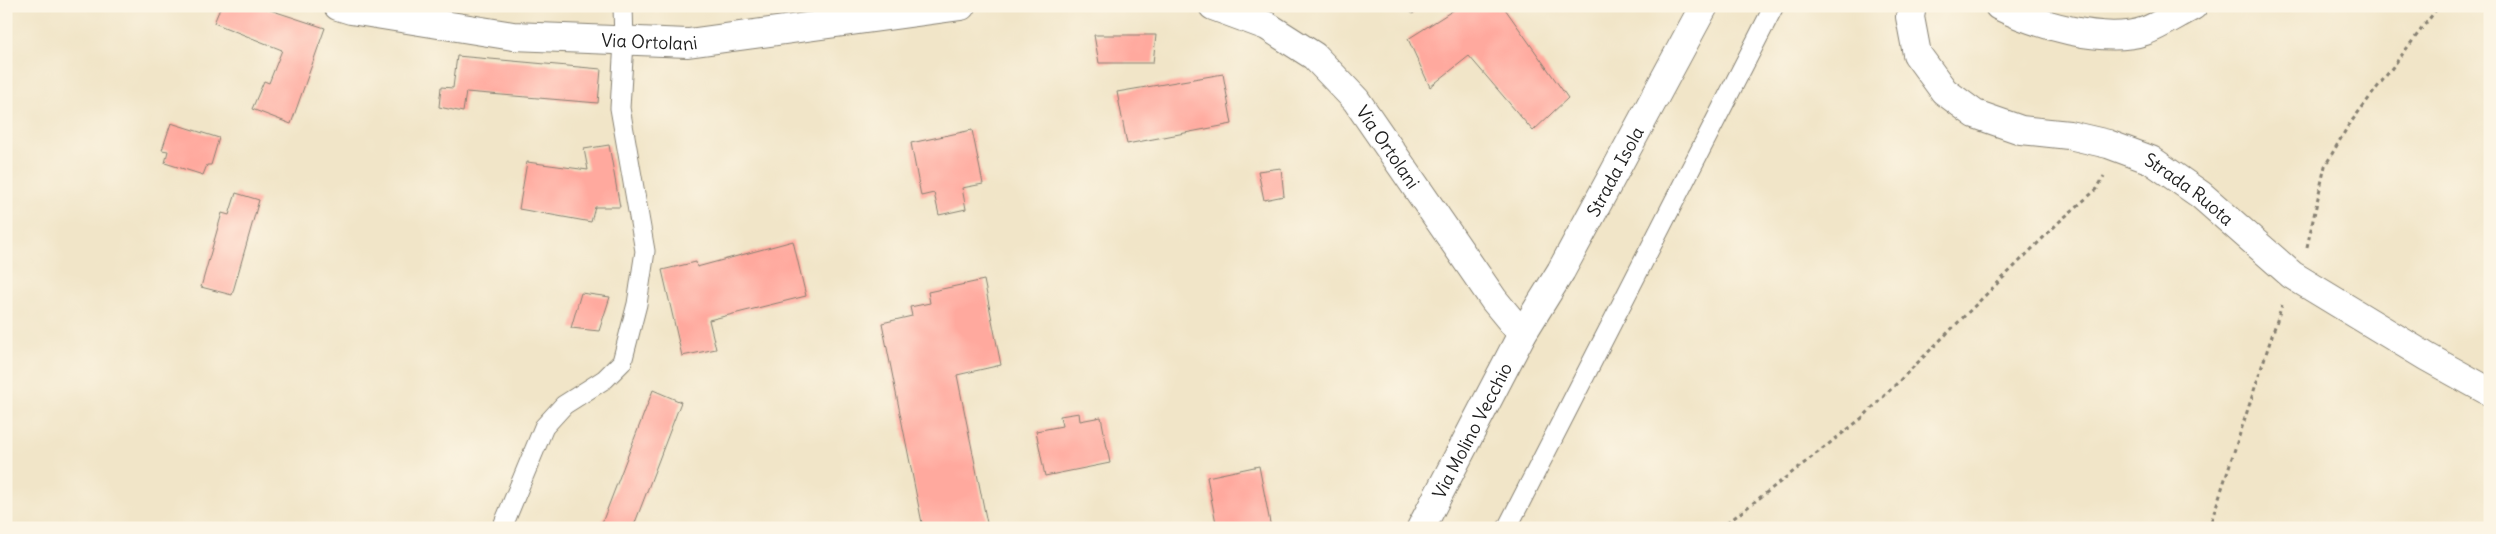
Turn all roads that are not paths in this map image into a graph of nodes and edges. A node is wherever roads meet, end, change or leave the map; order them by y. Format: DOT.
graph roads {
  1 [pos="338,6"];
  2 [pos="623,6"];
  3 [pos="961,6"];
  4 [pos="1214,6"];
  5 [pos="1704,6"];
  6 [pos="1774,6"];
  7 [pos="1912,6"];
  8 [pos="1999,6"];
  9 [pos="2193,6"];
  10 [pos="624,42"];
  11 [pos="1522,334"];
  12 [pos="2490,392"];
  13 [pos="502,528"];
  14 [pos="1421,528"];
  15 [pos="1507,528"];
  1 -- 10 [label="street, Via Ortolani"];
  2 -- 10 [label="lane"];
  3 -- 10 [label="street, Via Ortolani"];
  4 -- 11 [label="street, Via Ortolani"];
  5 -- 11 [label="street, Strada Isola"];
  6 -- 15 [label="lane"];
  7 -- 12 [label="street, Strada Ruota"];
  8 -- 9 [label="street"];
  10 -- 13 [label="lane"];
  11 -- 14 [label="street, Via Molino Vecchio"];
}
